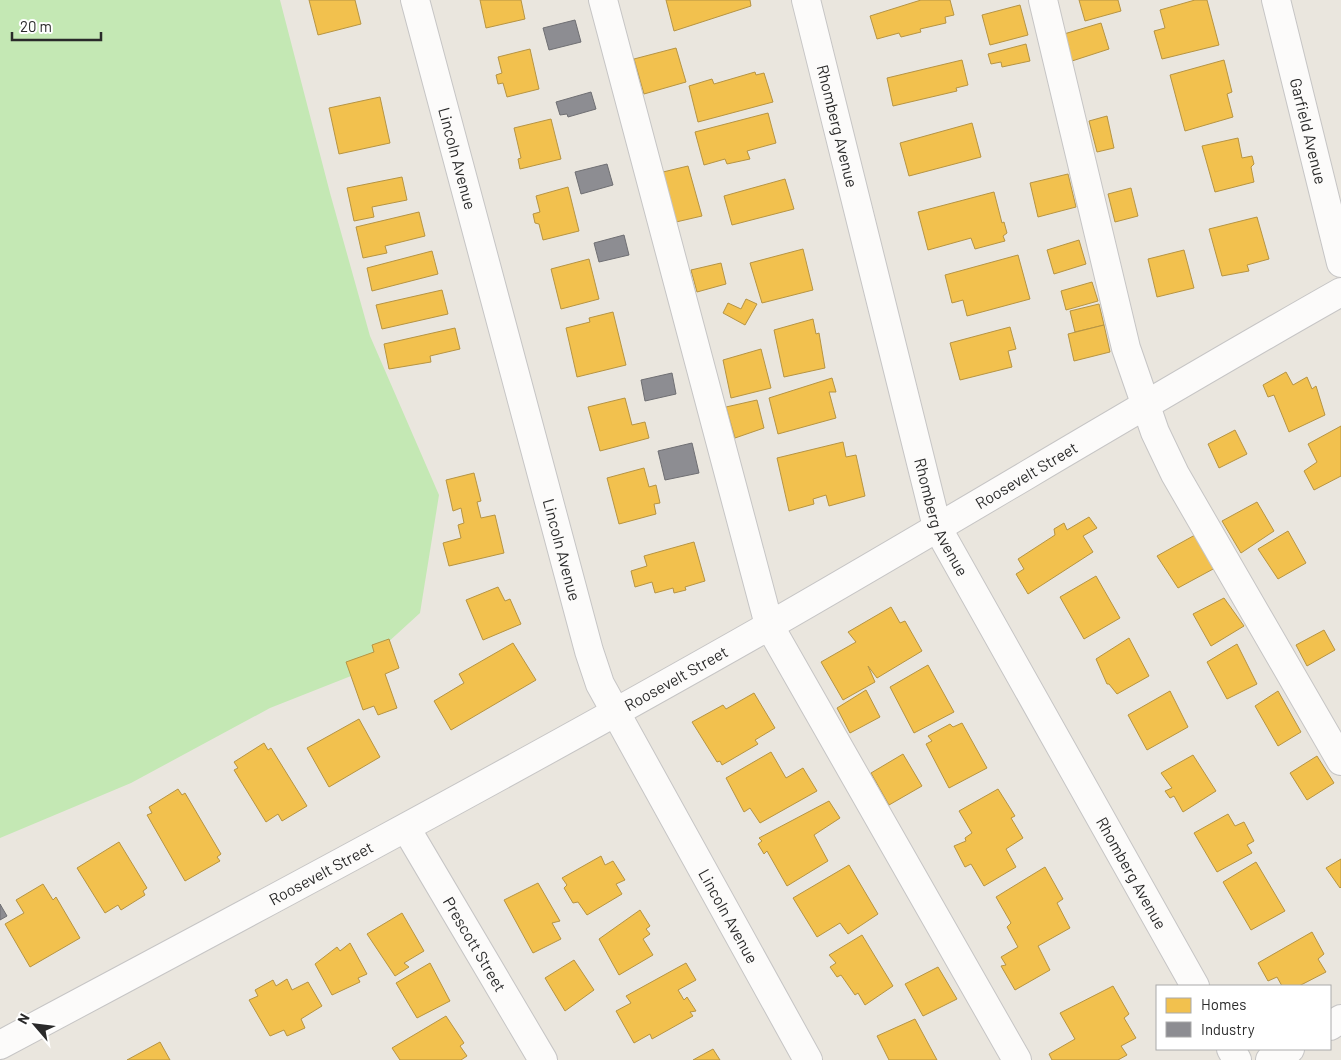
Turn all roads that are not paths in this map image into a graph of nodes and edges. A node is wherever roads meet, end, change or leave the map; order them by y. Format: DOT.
graph roads {
  1 [pos="415,0"];
  2 [pos="603,0"];
  3 [pos="806,0"];
  4 [pos="1043,0"];
  5 [pos="1276,0"];
  6 [pos="1341,263"];
  7 [pos="1341,292"];
  8 [pos="1145,404"];
  9 [pos="937,527"];
  10 [pos="769,625"];
  11 [pos="614,712"];
  12 [pos="1341,761"];
  13 [pos="406,828"];
  14 [pos="1194,985"];
  15 [pos="0,1045"];
  16 [pos="1288,1050"];
  17 [pos="543,1060"];
  18 [pos="808,1060"];
  19 [pos="1017,1060"];
  20 [pos="1270,1060"];
  1 -- 11 [label="street, Lincoln Avenue"];
  2 -- 10 [label="street"];
  3 -- 9 [label="street, Rhomberg Avenue"];
  4 -- 8 [label="street"];
  5 -- 6 [label="street, Garfield Avenue"];
  7 -- 8 [label="street, Roosevelt Street"];
  8 -- 9 [label="street, Roosevelt Street"];
  8 -- 12 [label="street"];
  9 -- 10 [label="street, Roosevelt Street"];
  9 -- 14 [label="street, Rhomberg Avenue"];
  10 -- 11 [label="street, Roosevelt Street"];
  10 -- 19 [label="street"];
  11 -- 13 [label="street, Roosevelt Street"];
  11 -- 18 [label="street, Lincoln Avenue"];
  13 -- 15 [label="street, Roosevelt Street"];
  13 -- 17 [label="street, Prescott Street"];
  16 -- 20 [label="street"];
}
